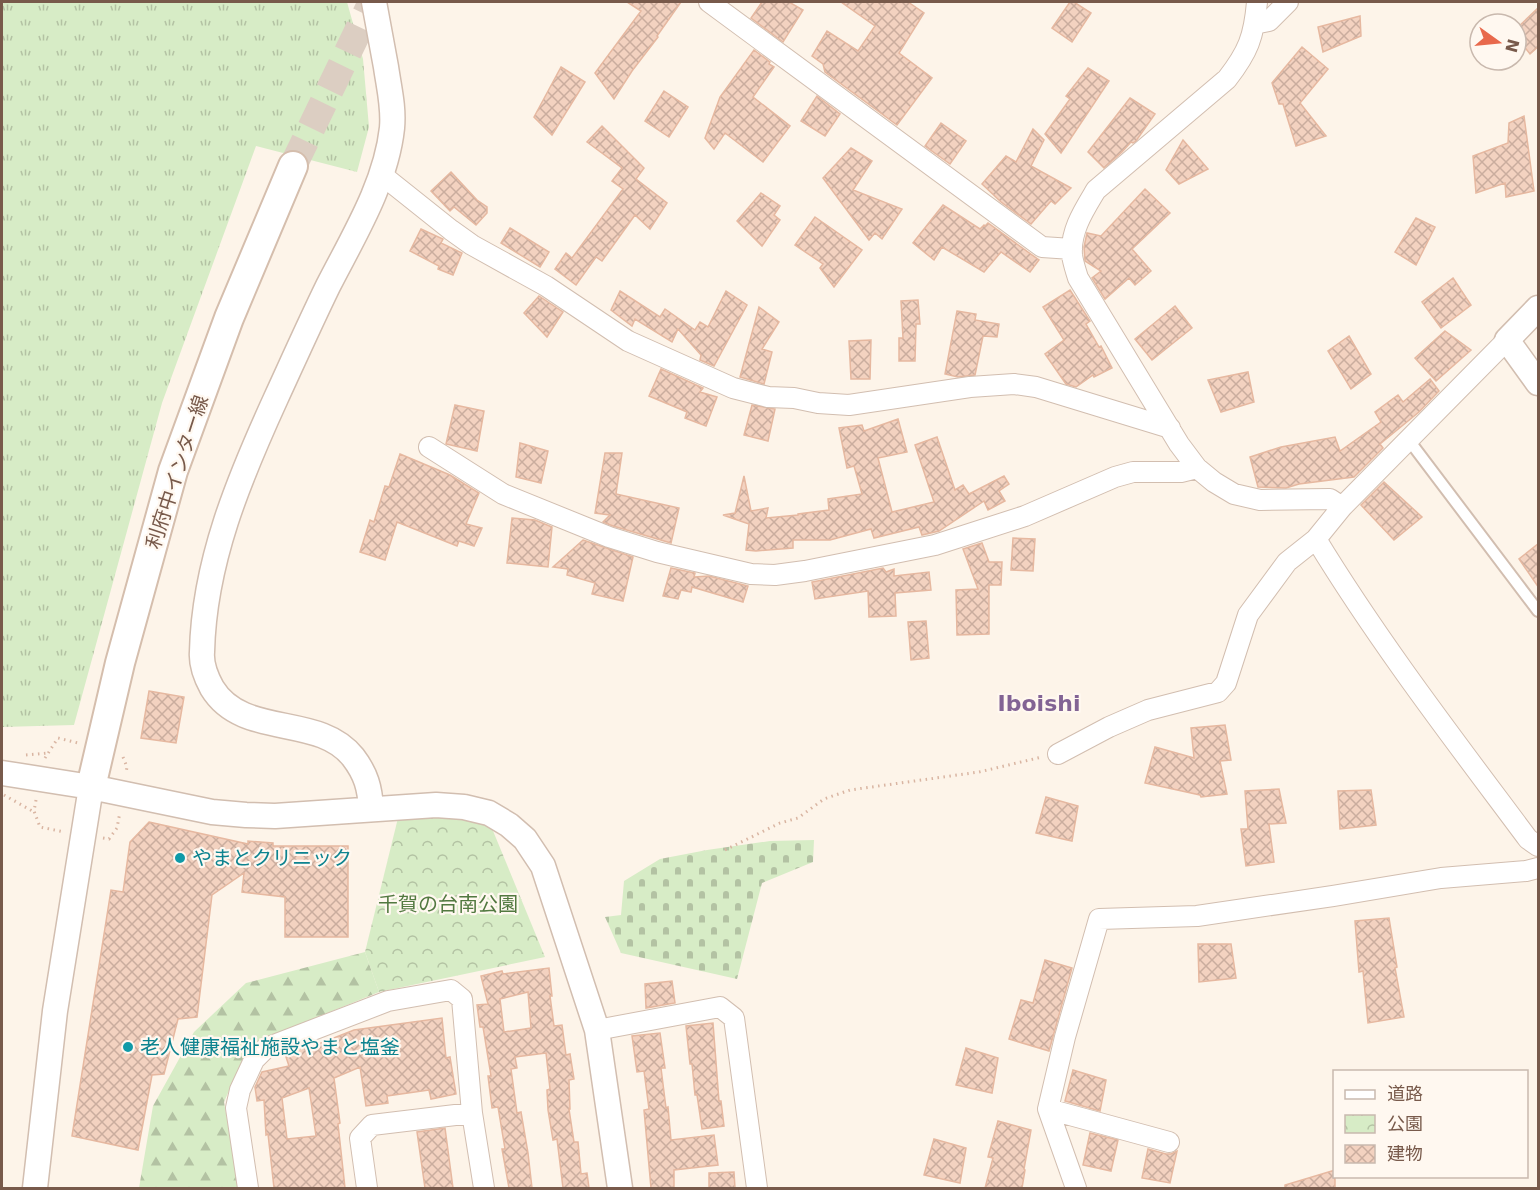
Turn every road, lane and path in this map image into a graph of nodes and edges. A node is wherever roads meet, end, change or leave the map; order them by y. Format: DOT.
graph roads {
  1 [pos="374,2"];
  2 [pos="709,2"];
  3 [pos="1257,2"];
  4 [pos="1288,2"];
  5 [pos="1254,24"];
  6 [pos="293,166"];
  7 [pos="382,175"];
  8 [pos="1072,249"];
  9 [pos="1539,308"];
  10 [pos="1507,340"];
  11 [pos="1539,383"];
  12 [pos="1170,428"];
  13 [pos="1408,439"];
  14 [pos="429,447"];
  15 [pos="1197,468"];
  16 [pos="1342,507"];
  17 [pos="1316,539"];
  18 [pos="1539,611"];
  19 [pos="83,744"];
  20 [pos="121,753"];
  21 [pos="1058,754"];
  22 [pos="45,758"];
  23 [pos="2,773"];
  24 [pos="125,777"];
  25 [pos="91,787"];
  26 [pos="37,793"];
  27 [pos="2,794"];
  28 [pos="371,809"];
  29 [pos="34,812"];
  30 [pos="119,818"];
  31 [pos="65,832"];
  32 [pos="100,838"];
  33 [pos="1539,846"];
  34 [pos="725,850"];
  35 [pos="1539,868"];
  36 [pos="597,1030"];
  37 [pos="1048,1109"];
  38 [pos="472,1113"];
  39 [pos="1169,1142"];
  40 [pos="35,1188"];
  41 [pos="248,1188"];
  42 [pos="367,1188"];
  43 [pos="484,1188"];
  44 [pos="620,1188"];
  45 [pos="757,1188"];
  46 [pos="1076,1188"];
  1 -- 7 [label="street"];
  2 -- 8 [label="street"];
  3 -- 5 [label="street"];
  4 -- 5 [label="street"];
  5 -- 8 [label="street"];
  6 -- 25 [label="main road, 利府中インター線"];
  7 -- 12 [label="street"];
  7 -- 28 [label="street"];
  8 -- 12 [label="street"];
  9 -- 10 [label="street"];
  10 -- 11 [label="street"];
  10 -- 13 [label="street"];
  12 -- 15 [label="street"];
  13 -- 16 [label="street"];
  13 -- 18 [label="lane"];
  14 -- 15 [label="street"];
  15 -- 16 [label="street"];
  16 -- 17 [label="street"];
  17 -- 21 [label="street"];
  17 -- 33 [label="street"];
  19 -- 22 [label="path"];
  20 -- 24 [label="path"];
  21 -- 34 [label="path"];
  23 -- 25 [label="street"];
  25 -- 28 [label="street"];
  25 -- 40 [label="street"];
  26 -- 29 [label="path"];
  27 -- 29 [label="path"];
  28 -- 36 [label="street"];
  29 -- 31 [label="path"];
  30 -- 32 [label="path"];
  35 -- 37 [label="street"];
  36 -- 44 [label="street"];
  36 -- 45 [label="street"];
  37 -- 39 [label="street"];
  37 -- 46 [label="street"];
  38 -- 41 [label="street"];
  38 -- 42 [label="street"];
  38 -- 43 [label="street"];
}
